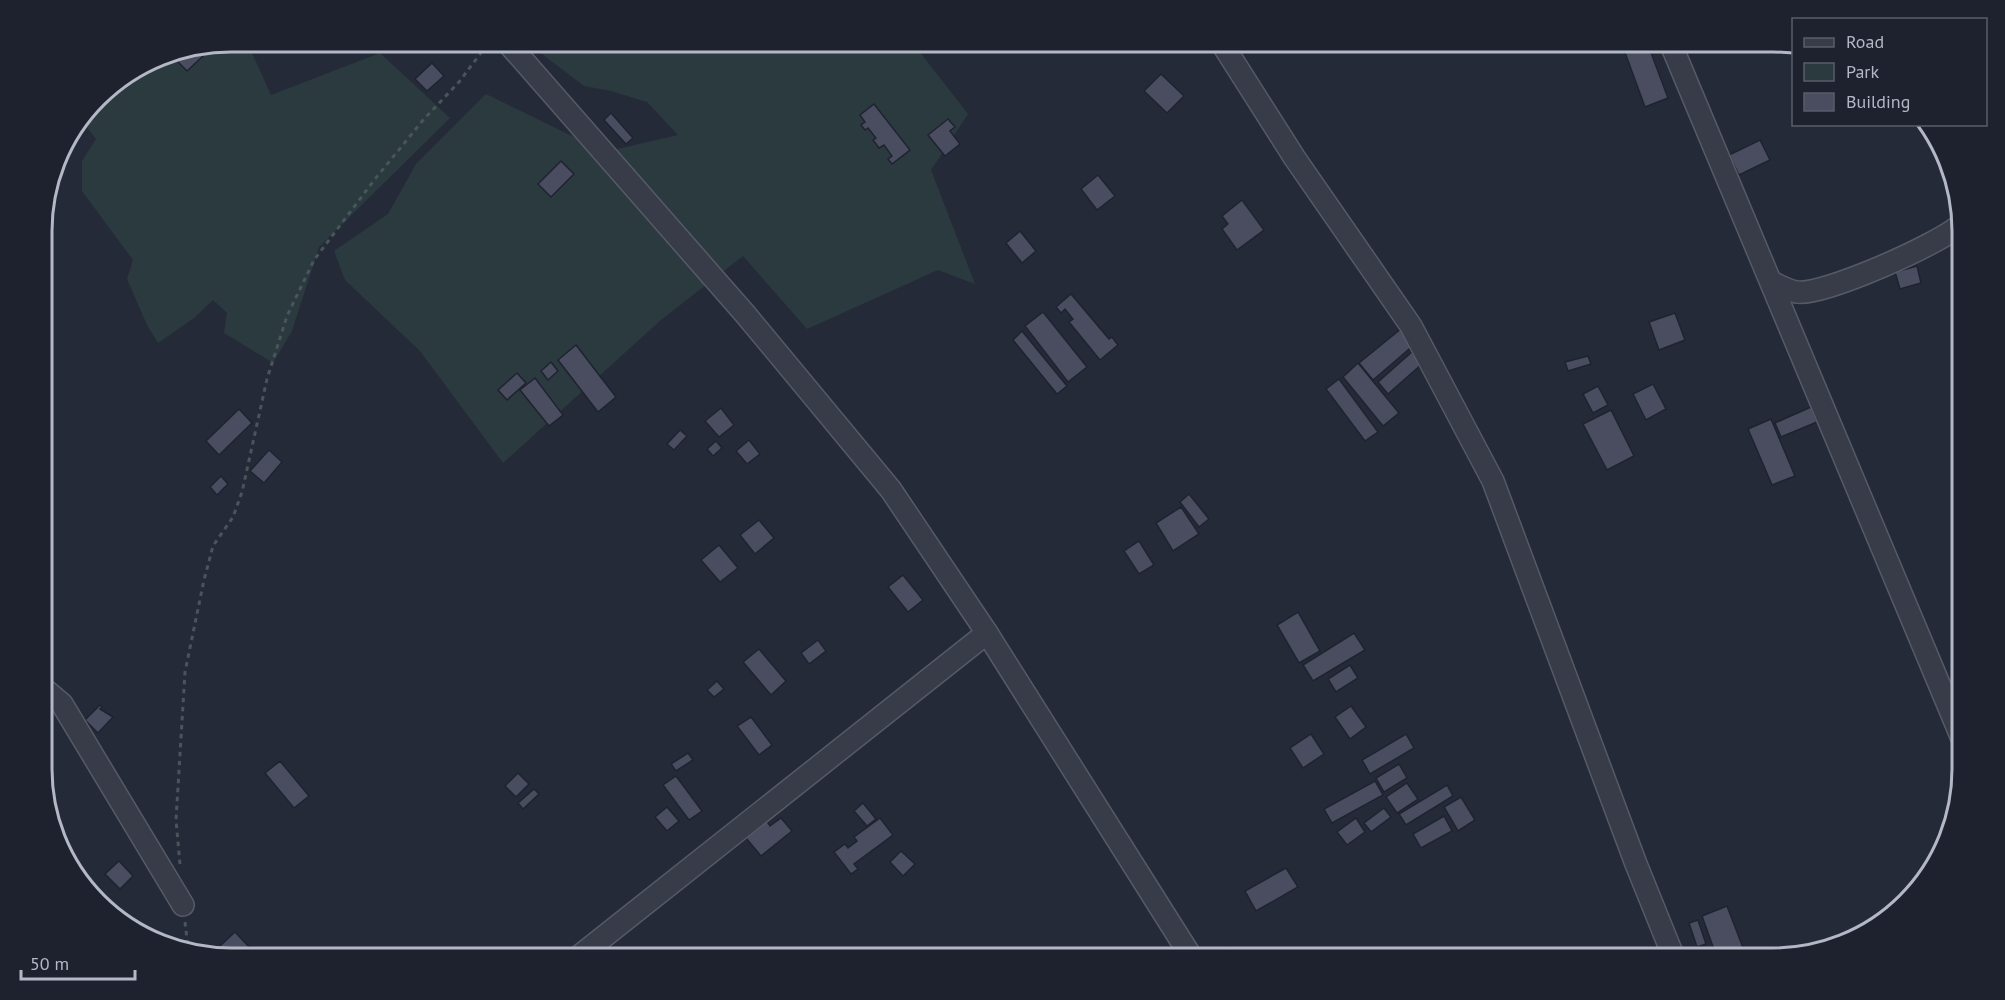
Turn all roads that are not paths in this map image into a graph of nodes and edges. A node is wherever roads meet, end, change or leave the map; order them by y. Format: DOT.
graph roads {
  1 [pos="1228,52"];
  2 [pos="1674,52"];
  3 [pos="516,53"];
  4 [pos="1952,232"];
  5 [pos="1771,282"];
  6 [pos="987,633"];
  7 [pos="52,695"];
  8 [pos="1952,715"];
  9 [pos="183,905"];
  10 [pos="1184,947"];
  11 [pos="1670,947"];
  12 [pos="590,948"];
  1 -- 11 [label="street"];
  2 -- 5 [label="street"];
  3 -- 6 [label="street"];
  4 -- 5 [label="street"];
  5 -- 8 [label="street"];
  6 -- 10 [label="street"];
  6 -- 12 [label="street"];
  7 -- 9 [label="street"];
}
